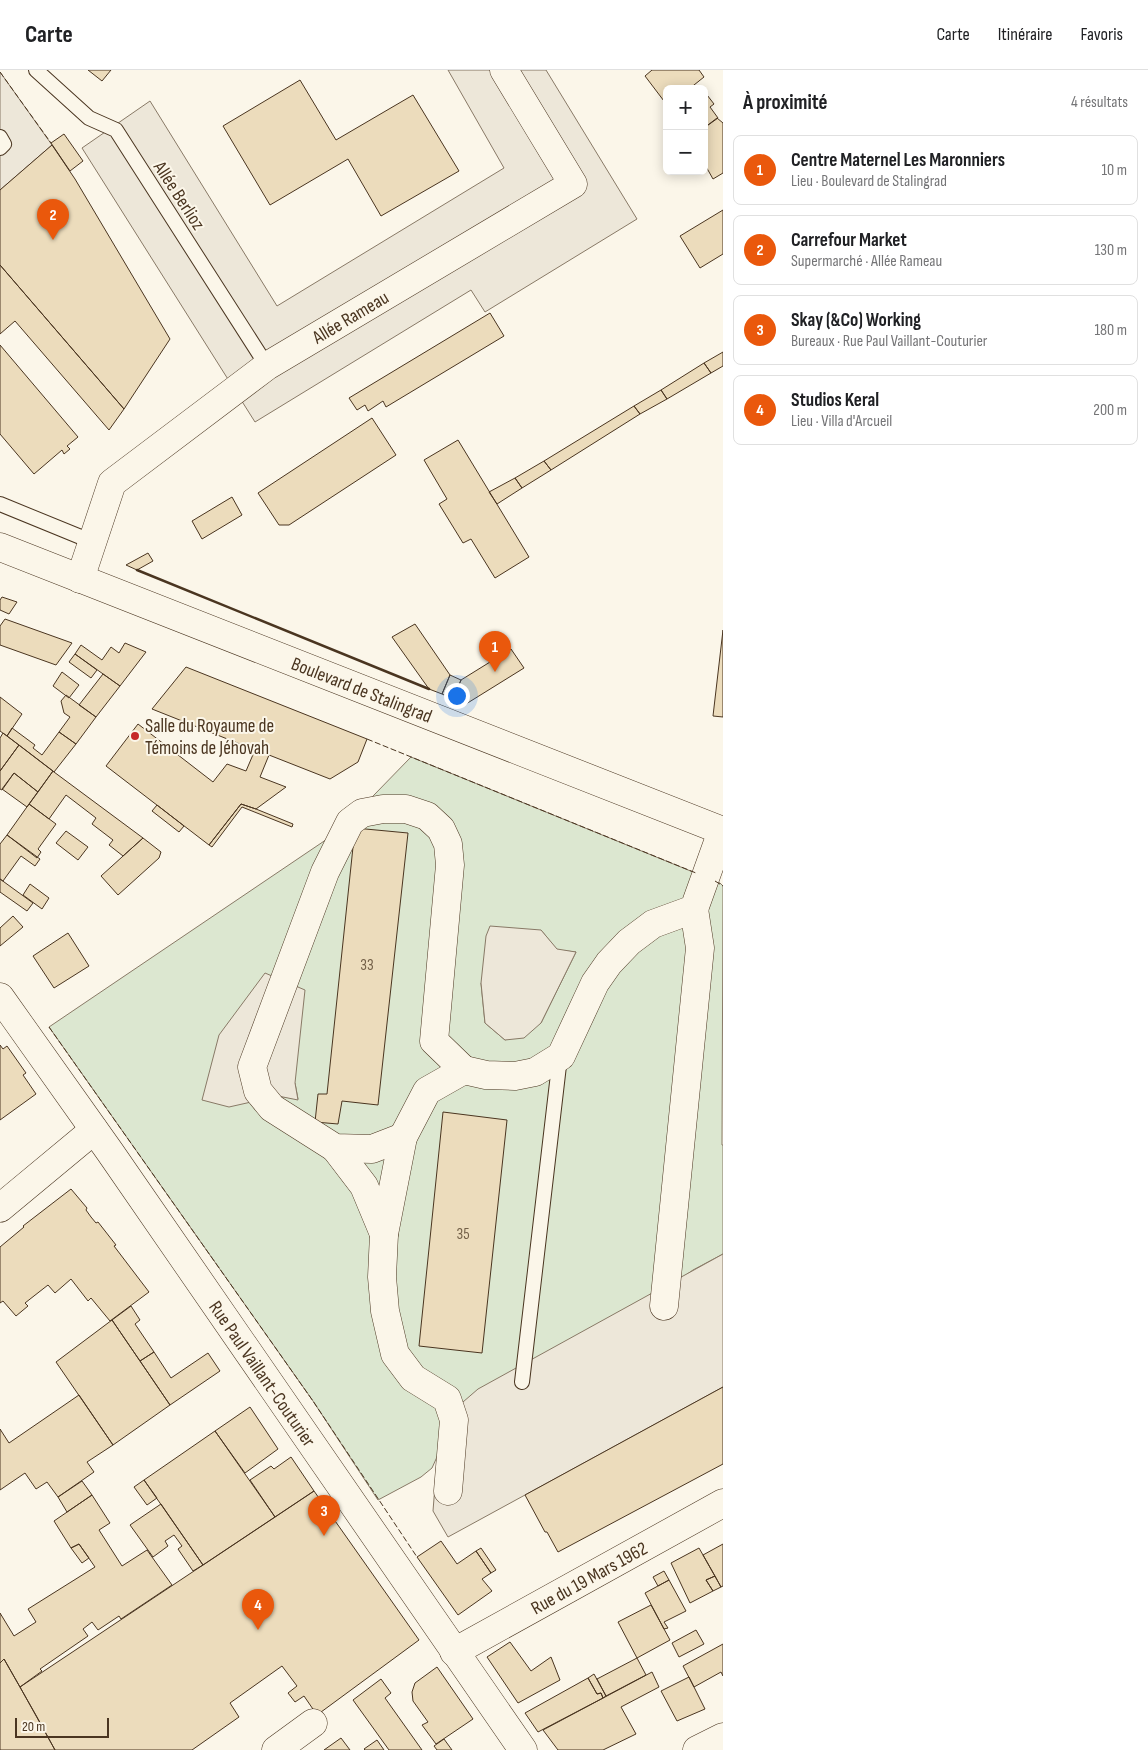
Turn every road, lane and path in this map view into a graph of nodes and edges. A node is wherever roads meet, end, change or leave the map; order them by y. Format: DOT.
graph roads {
  1 [pos="36,70"];
  2 [pos="504,70"];
  3 [pos="0,137"];
  4 [pos="0,148"];
  5 [pos="267,366"];
  6 [pos="0,504"];
  7 [pos="93,542"];
  8 [pos="0,547"];
  9 [pos="80,579"];
  10 [pos="722,831"];
  11 [pos="694,909"];
  12 [pos="0,997"];
  13 [pos="434,1041"];
  14 [pos="560,1056"];
  15 [pos="464,1070"];
  16 [pos="427,1091"];
  17 [pos="94,1130"];
  18 [pos="403,1137"];
  19 [pos="335,1148"];
  20 [pos="0,1208"];
  21 [pos="384,1234"];
  22 [pos="664,1306"];
  23 [pos="522,1382"];
  24 [pos="448,1491"];
  25 [pos="723,1503"];
  26 [pos="454,1652"];
  27 [pos="313,1723"];
  28 [pos="723,1737"];
  29 [pos="276,1750"];
  30 [pos="523,1750"];
  31 [pos="697,1750"];
  1 -- 5 [label="lane, Allée Berlioz"];
  2 -- 5 [label="street, Allée Rameau"];
  3 -- 4 [label="lane"];
  5 -- 7 [label="street, Allée Rameau"];
  6 -- 7 [label="lane"];
  7 -- 9 [label="street, Allée Rameau"];
  8 -- 9 [label="street, Boulevard de Stalingrad"];
  9 -- 10 [label="street, Boulevard de Stalingrad"];
  10 -- 11 [label="street"];
  11 -- 14 [label="street"];
  11 -- 22 [label="street"];
  12 -- 17 [label="street, Rue Paul Vaillant-Couturier"];
  13 -- 15 [label="street"];
  13 -- 16 [label="street"];
  13 -- 19 [label="street"];
  14 -- 15 [label="street"];
  14 -- 23 [label="lane"];
  15 -- 16 [label="street"];
  16 -- 18 [label="street"];
  17 -- 20 [label="street"];
  17 -- 26 [label="street, Rue Paul Vaillant-Couturier"];
  18 -- 19 [label="street"];
  18 -- 21 [label="street"];
  19 -- 21 [label="street"];
  21 -- 24 [label="street"];
  25 -- 26 [label="street, Rue du 19 Mars 1962"];
  26 -- 30 [label="street, Rue Paul Vaillant-Couturier"];
  27 -- 29 [label="street"];
  28 -- 31 [label="street"];
}
